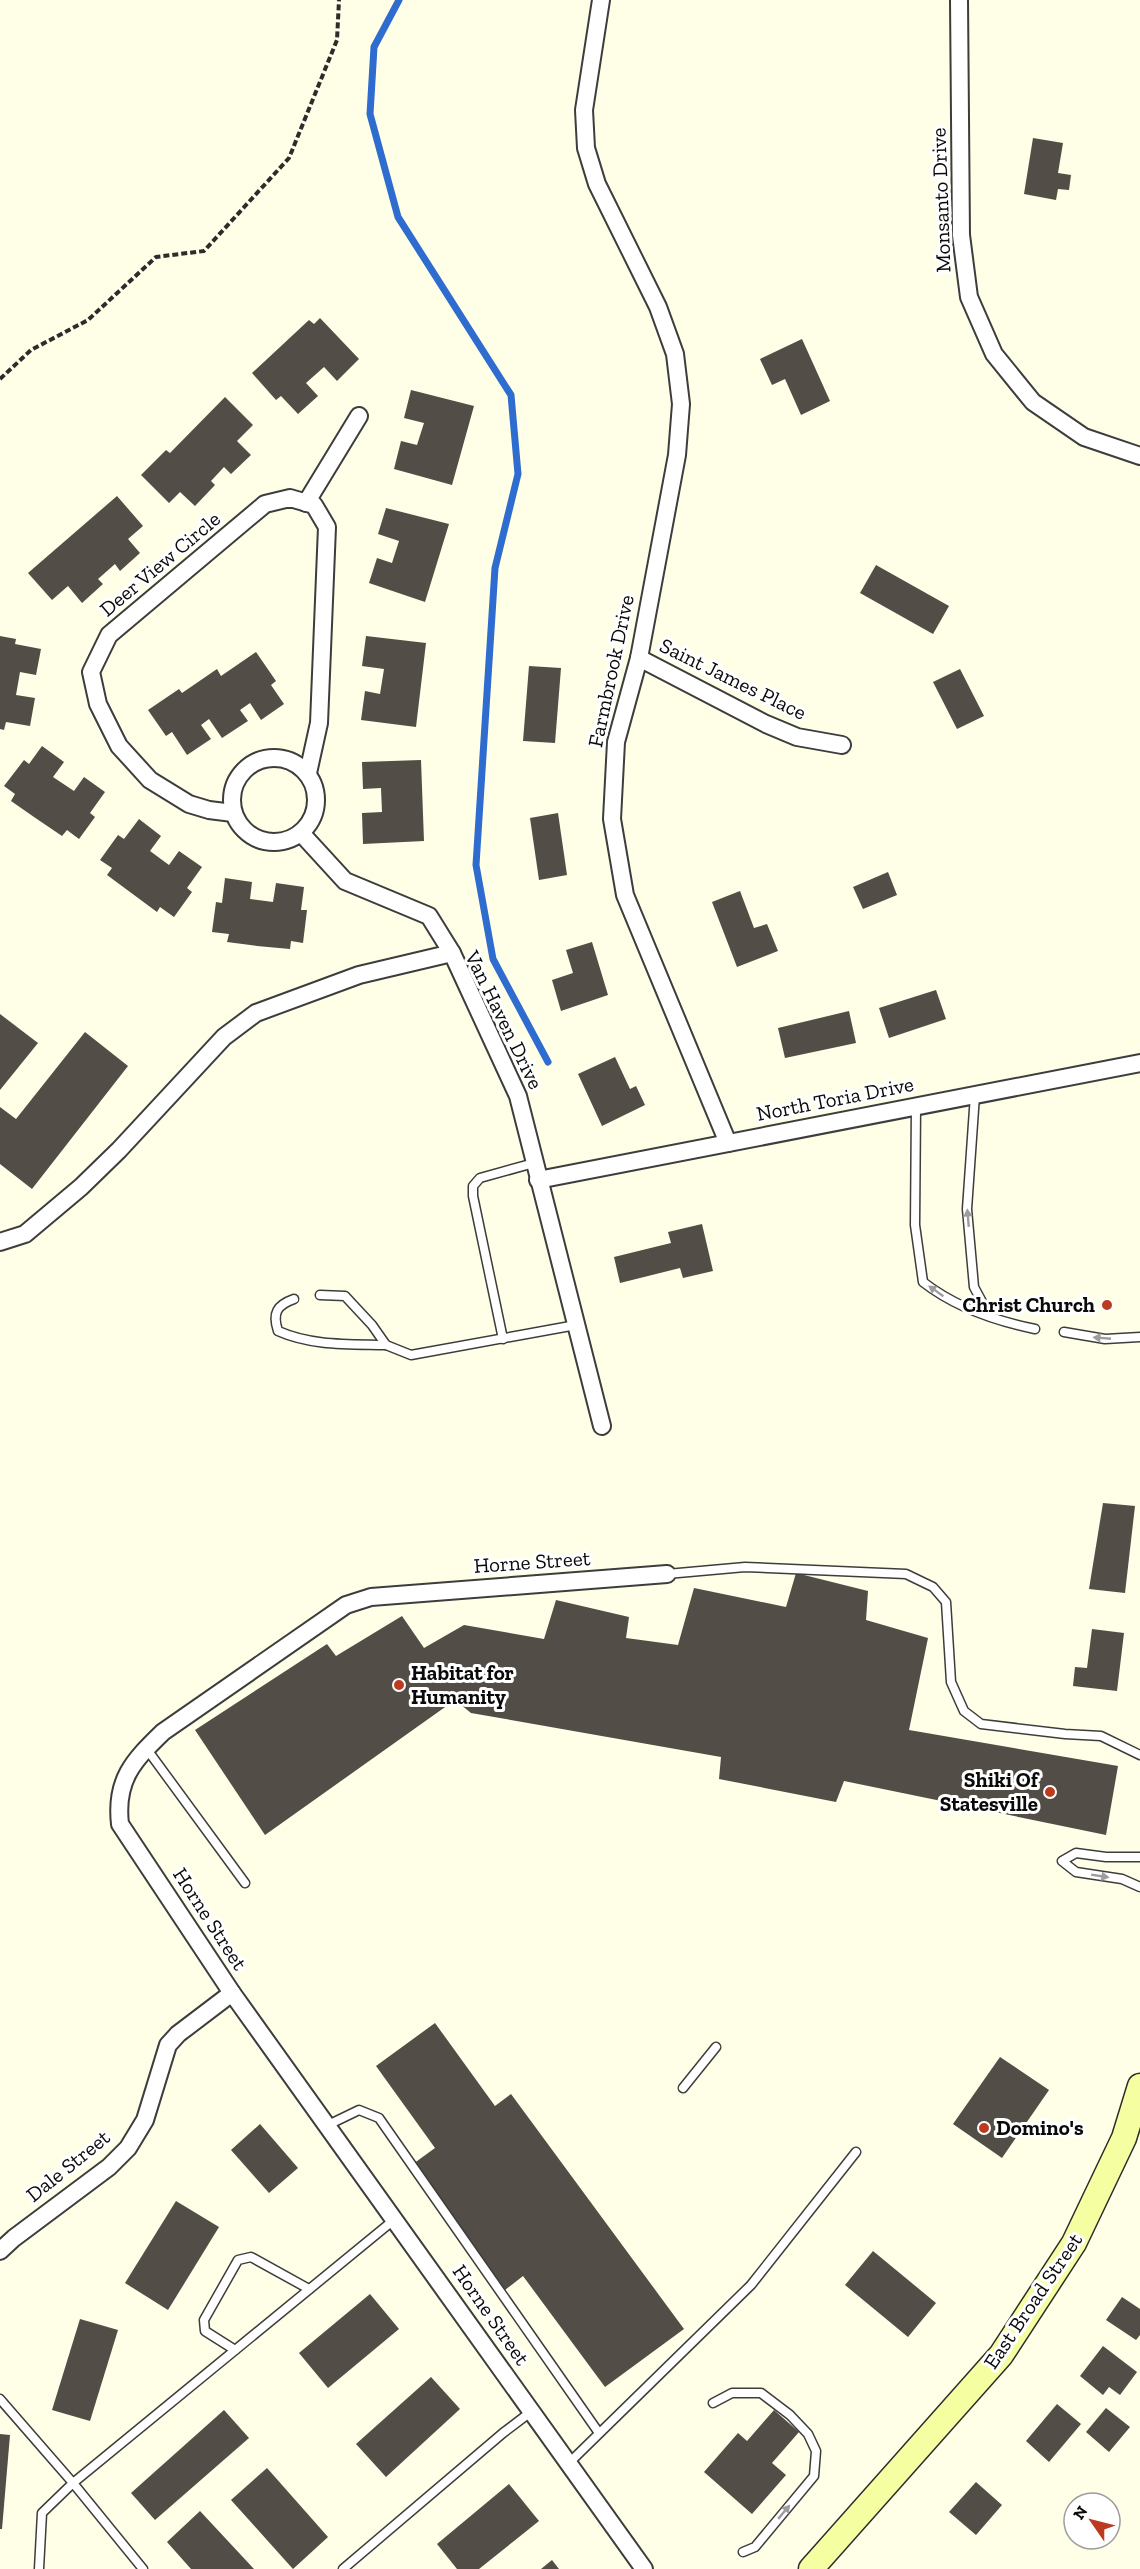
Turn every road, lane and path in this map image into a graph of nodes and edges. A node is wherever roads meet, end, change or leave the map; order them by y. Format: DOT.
graph roads {
  1 [pos="339,0"];
  2 [pos="601,0"];
  3 [pos="959,0"];
  4 [pos="0,379"];
  5 [pos="359,416"];
  6 [pos="1140,456"];
  7 [pos="306,503"];
  8 [pos="639,658"];
  9 [pos="842,746"];
  10 [pos="308,773"];
  11 [pos="233,813"];
  12 [pos="301,833"];
  13 [pos="452,952"];
  14 [pos="1140,1063"];
  15 [pos="975,1095"];
  16 [pos="915,1106"];
  17 [pos="728,1143"];
  18 [pos="534,1163"];
  19 [pos="538,1180"];
  20 [pos="0,1242"];
  21 [pos="320,1295"];
  22 [pos="294,1299"];
  23 [pos="988,1315"];
  24 [pos="576,1325"];
  25 [pos="1035,1329"];
  26 [pos="1064,1332"];
  27 [pos="1140,1337"];
  28 [pos="503,1340"];
  29 [pos="386,1345"];
  30 [pos="602,1426"];
  31 [pos="668,1574"];
  32 [pos="146,1748"];
  33 [pos="1140,1755"];
  34 [pos="1140,1857"];
  35 [pos="245,1883"];
  36 [pos="1140,1887"];
  37 [pos="232,1993"];
  38 [pos="716,2047"];
  39 [pos="1140,2086"];
  40 [pos="683,2088"];
  41 [pos="328,2125"];
  42 [pos="856,2152"];
  43 [pos="395,2219"];
  44 [pos="0,2252"];
  45 [pos="309,2289"];
  46 [pos="235,2350"];
  47 [pos="0,2399"];
  48 [pos="713,2403"];
  49 [pos="532,2411"];
  50 [pos="599,2433"];
  51 [pos="569,2463"];
  52 [pos="74,2483"];
  53 [pos="742,2552"];
  54 [pos="39,2569"];
  55 [pos="143,2569"];
  56 [pos="344,2569"];
  57 [pos="644,2569"];
  58 [pos="811,2569"];
  1 -- 4 [label="path"];
  2 -- 8 [label="street, Farmbrook Drive"];
  3 -- 6 [label="street, Monsanto Drive"];
  5 -- 7 [label="street"];
  7 -- 10 [label="street"];
  7 -- 11 [label="street, Deer View Circle"];
  8 -- 9 [label="street, Saint James Place"];
  8 -- 17 [label="street, Farmbrook Drive"];
  10 -- 11 [label="street"];
  10 -- 12 [label="street"];
  11 -- 12 [label="street"];
  12 -- 13 [label="street"];
  13 -- 18 [label="street, Van Haven Drive"];
  13 -- 20 [label="street, Van Haven Drive"];
  14 -- 15 [label="street, North Toria Drive"];
  15 -- 16 [label="street, North Toria Drive"];
  23 -- 15 [label="lane, one-way"];
  16 -- 17 [label="street, North Toria Drive"];
  23 -- 16 [label="lane, one-way"];
  17 -- 19 [label="street, North Toria Drive"];
  18 -- 19 [label="street, Van Haven Drive"];
  18 -- 28 [label="lane"];
  19 -- 24 [label="street, Van Haven Drive"];
  21 -- 29 [label="lane"];
  22 -- 29 [label="lane"];
  23 -- 25 [label="lane"];
  24 -- 28 [label="lane"];
  24 -- 30 [label="street, Van Haven Drive"];
  27 -- 26 [label="lane, one-way"];
  28 -- 29 [label="lane"];
  31 -- 32 [label="street, Horne Street"];
  31 -- 33 [label="lane"];
  32 -- 35 [label="lane"];
  32 -- 37 [label="street, Horne Street"];
  34 -- 36 [label="lane, one-way"];
  37 -- 41 [label="street, Horne Street"];
  37 -- 44 [label="street, Dale Street"];
  38 -- 40 [label="lane"];
  39 -- 58 [label="main road, East Broad Street"];
  41 -- 43 [label="street, Horne Street"];
  41 -- 50 [label="lane"];
  42 -- 50 [label="lane"];
  43 -- 45 [label="lane"];
  43 -- 49 [label="street, Horne Street"];
  45 -- 46 [label="lane"];
  45 -- 46 [label="lane"];
  46 -- 52 [label="lane"];
  47 -- 52 [label="lane"];
  53 -- 48 [label="lane, one-way"];
  49 -- 51 [label="street, Horne Street"];
  49 -- 56 [label="lane"];
  50 -- 51 [label="lane"];
  51 -- 57 [label="street, Horne Street"];
  52 -- 54 [label="lane"];
  52 -- 55 [label="lane"];
}
